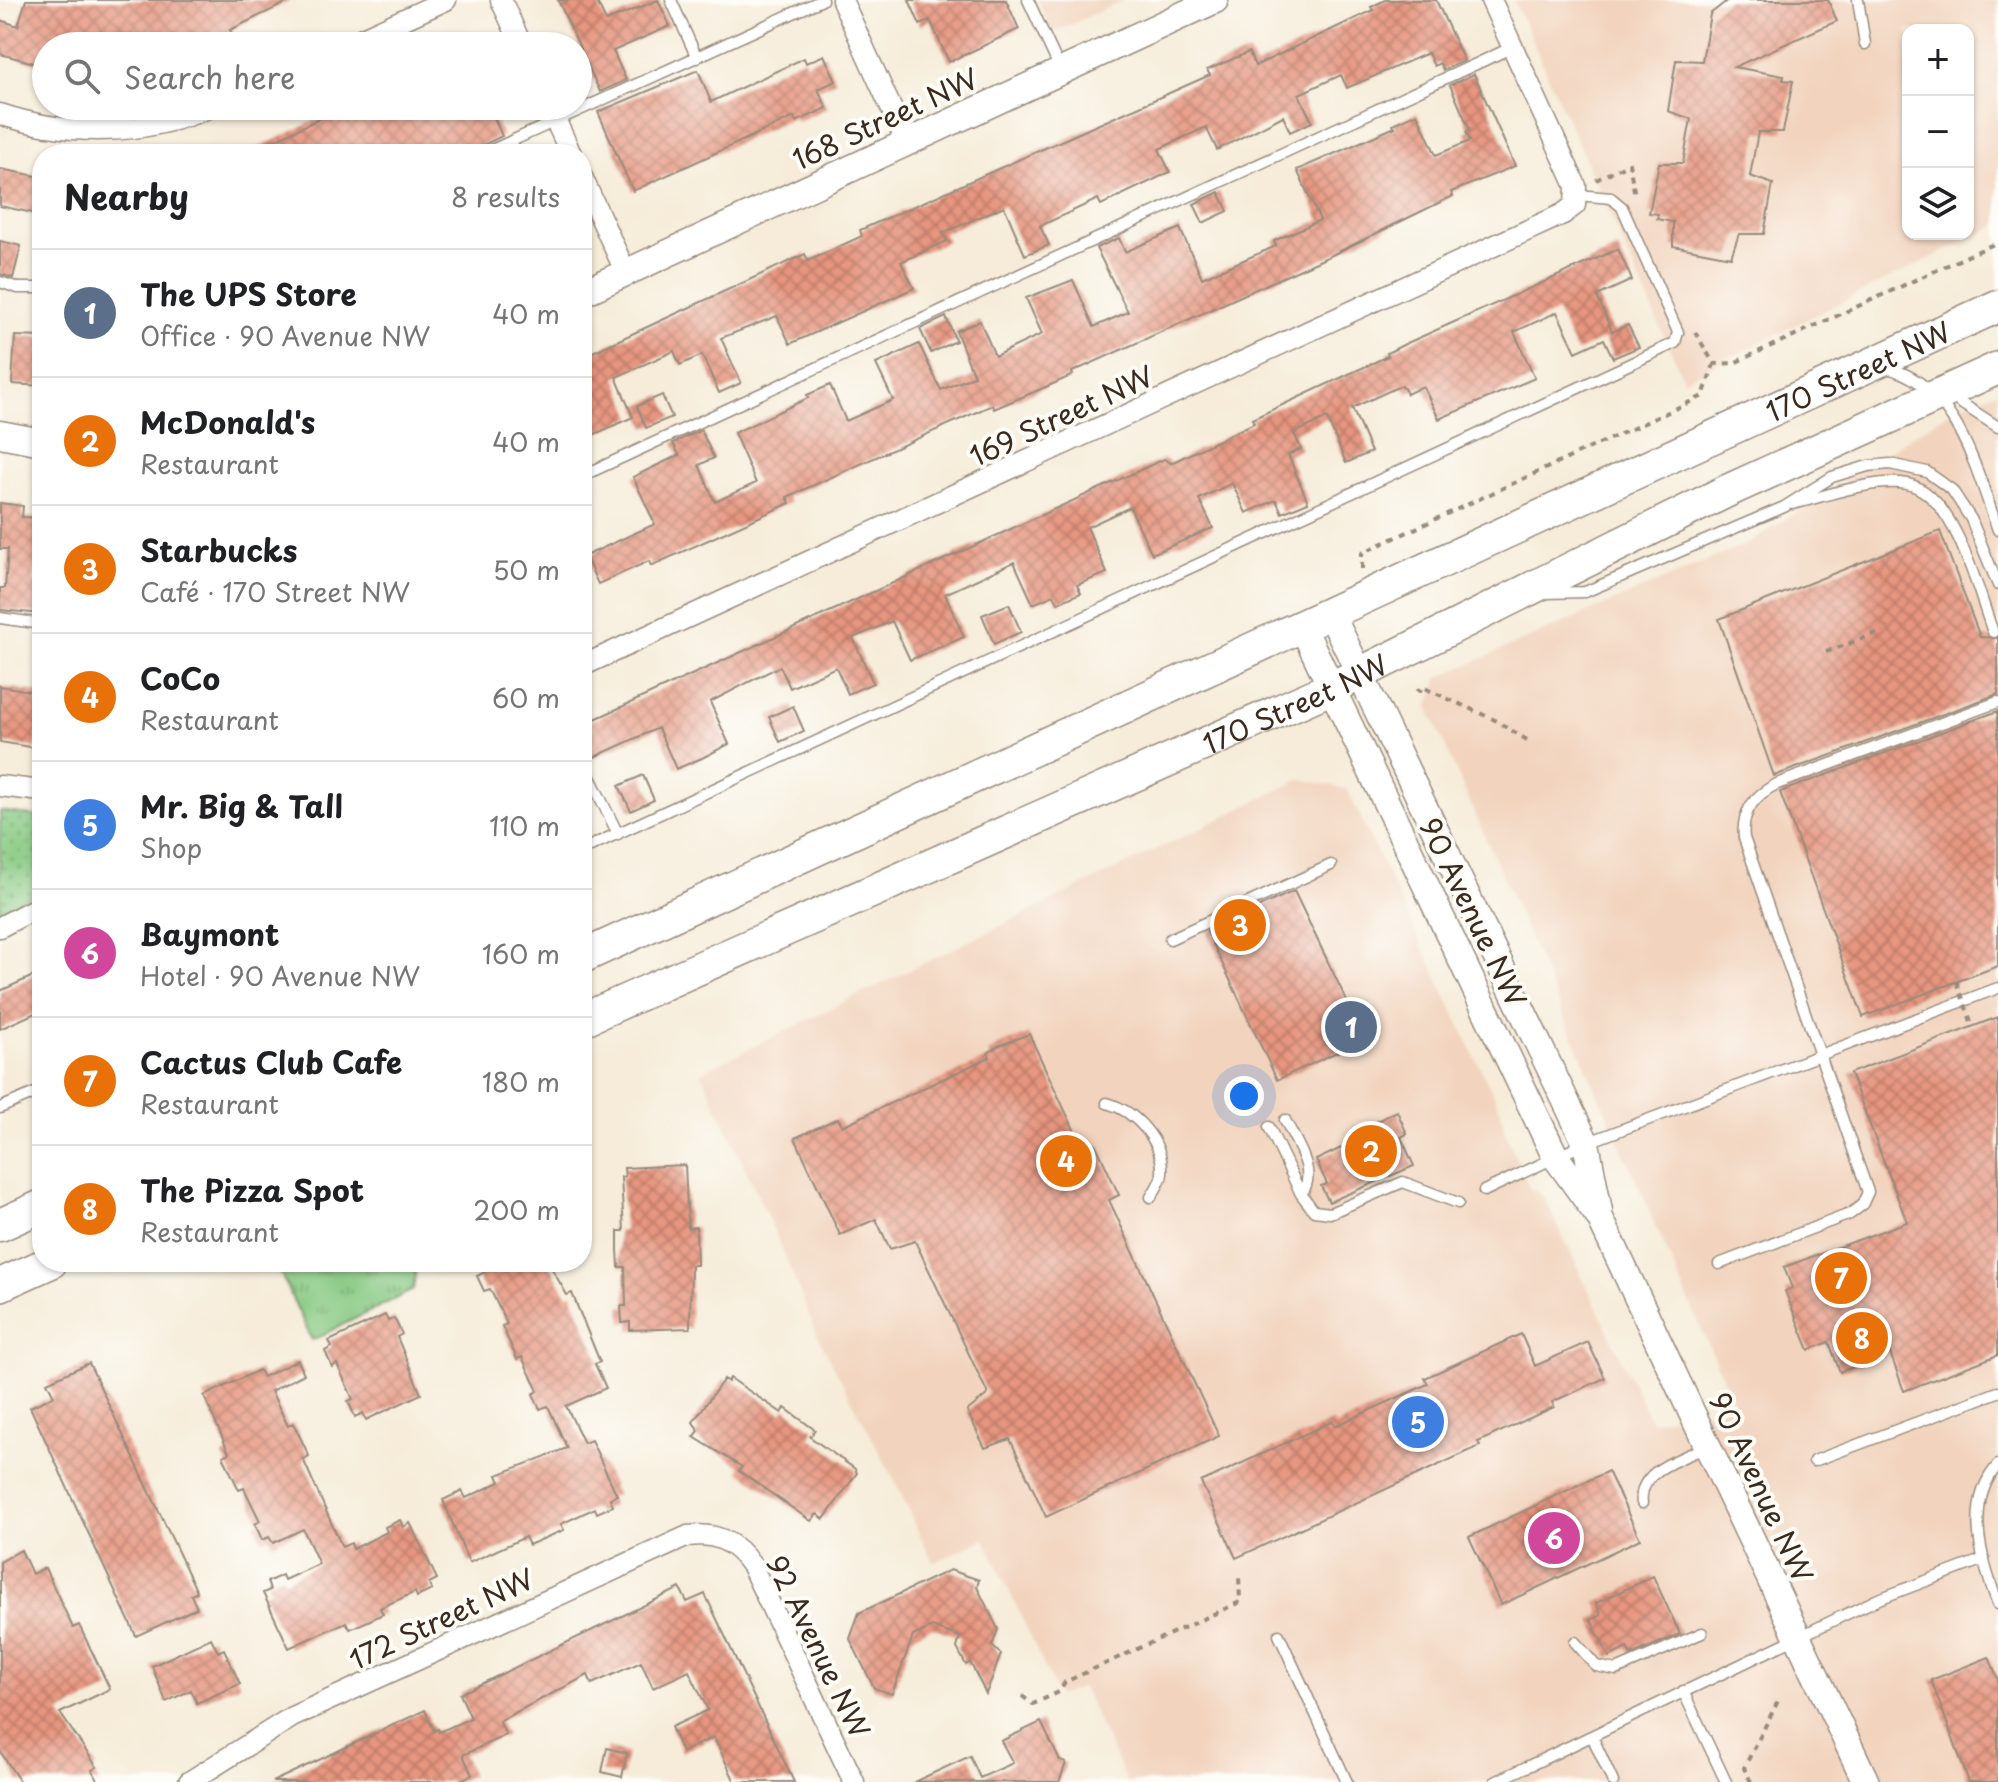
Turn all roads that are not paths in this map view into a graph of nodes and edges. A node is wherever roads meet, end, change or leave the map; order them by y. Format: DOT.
graph roads {
  1 [pos="446,0"];
  2 [pos="501,0"];
  3 [pos="671,0"];
  4 [pos="822,0"];
  5 [pos="842,0"];
  6 [pos="1028,0"];
  7 [pos="1215,0"];
  8 [pos="1491,0"];
  9 [pos="1858,0"];
  10 [pos="376,32"];
  11 [pos="516,32"];
  12 [pos="1865,44"];
  13 [pos="1513,47"];
  14 [pos="697,58"];
  15 [pos="1061,71"];
  16 [pos="592,99"];
  17 [pos="0,114"];
  18 [pos="170,120"];
  19 [pos="542,120"];
  20 [pos="556,120"];
  21 [pos="907,143"];
  22 [pos="500,144"];
  23 [pos="566,144"];
  24 [pos="1577,195"];
  25 [pos="592,199"];
  26 [pos="626,273"];
  27 [pos="0,282"];
  28 [pos="32,288"];
  29 [pos="592,288"];
  30 [pos="1998,306"];
  31 [pos="1870,365"];
  32 [pos="1998,368"];
  33 [pos="1998,378"];
  34 [pos="1964,382"];
  35 [pos="1935,395"];
  36 [pos="1998,427"];
  37 [pos="0,434"];
  38 [pos="32,440"];
  39 [pos="592,471"];
  40 [pos="1784,507"];
  41 [pos="1998,530"];
  42 [pos="1998,585"];
  43 [pos="1522,594"];
  44 [pos="0,618"];
  45 [pos="1316,620"];
  46 [pos="32,623"];
  47 [pos="1993,632"];
  48 [pos="592,661"];
  49 [pos="1345,681"];
  50 [pos="1998,702"];
  51 [pos="592,781"];
  52 [pos="0,786"];
  53 [pos="32,790"];
  54 [pos="618,834"];
  55 [pos="592,846"];
  56 [pos="1331,865"];
  57 [pos="32,910"];
  58 [pos="0,927"];
  59 [pos="1170,939"];
  60 [pos="592,952"];
  61 [pos="1998,988"];
  62 [pos="592,1016"];
  63 [pos="1821,1054"];
  64 [pos="32,1094"];
  65 [pos="1107,1103"];
  66 [pos="0,1108"];
  67 [pos="1285,1120"];
  68 [pos="1269,1127"];
  69 [pos="1586,1143"];
  70 [pos="1555,1156"];
  71 [pos="1484,1191"];
  72 [pos="1301,1194"];
  73 [pos="1151,1197"];
  74 [pos="1458,1203"];
  75 [pos="32,1211"];
  76 [pos="1600,1218"];
  77 [pos="0,1225"];
  78 [pos="1719,1264"];
  79 [pos="32,1271"];
  80 [pos="0,1285"];
  81 [pos="1998,1392"];
  82 [pos="1708,1446"];
  83 [pos="1814,1461"];
  84 [pos="1998,1465"];
  85 [pos="1642,1503"];
  86 [pos="727,1540"];
  87 [pos="1984,1559"];
  88 [pos="1998,1604"];
  89 [pos="1702,1633"];
  90 [pos="1279,1635"];
  91 [pos="1798,1637"];
  92 [pos="1575,1642"];
  93 [pos="1683,1691"];
  94 [pos="1592,1736"];
  95 [pos="189,1782"];
  96 [pos="854,1782"];
  97 [pos="1347,1782"];
  98 [pos="1495,1782"];
  99 [pos="1613,1782"];
  100 [pos="1726,1782"];
  101 [pos="1866,1782"];
  1 -- 10 [label="street"];
  2 -- 11 [label="street"];
  3 -- 14 [label="lane"];
  4 -- 14 [label="lane"];
  5 -- 21 [label="street"];
  6 -- 15 [label="lane"];
  7 -- 15 [label="street, 168 Street NW"];
  8 -- 13 [label="street"];
  9 -- 12 [label="lane"];
  13 -- 24 [label="street"];
  13 -- 39 [label="lane"];
  14 -- 16 [label="lane"];
  15 -- 21 [label="street, 168 Street NW"];
  17 -- 18 [label="street"];
  19 -- 22 [label="lane"];
  20 -- 23 [label="street"];
  21 -- 26 [label="street, 168 Street NW"];
  24 -- 48 [label="street, 169 Street NW"];
  24 -- 54 [label="lane"];
  25 -- 26 [label="street"];
  26 -- 29 [label="street, 168 Street NW"];
  27 -- 28 [label="lane"];
  30 -- 31 [label="main road, 170 Street NW"];
  31 -- 35 [label="lane"];
  31 -- 45 [label="main road, 170 Street NW"];
  32 -- 34 [label="main road, 170 Street NW"];
  33 -- 34 [label="lane"];
  34 -- 35 [label="main road, 170 Street NW"];
  35 -- 36 [label="lane"];
  35 -- 41 [label="lane"];
  35 -- 43 [label="main road, 170 Street NW"];
  37 -- 38 [label="street"];
  40 -- 42 [label="lane"];
  40 -- 43 [label="lane"];
  40 -- 47 [label="lane"];
  43 -- 49 [label="main road, 170 Street NW"];
  44 -- 46 [label="lane"];
  45 -- 49 [label="street, 90 Avenue NW"];
  45 -- 60 [label="main road, 170 Street NW"];
  49 -- 62 [label="main road, 170 Street NW"];
  49 -- 69 [label="street, 90 Avenue NW"];
  49 -- 70 [label="street, 90 Avenue NW"];
  50 -- 63 [label="lane"];
  51 -- 54 [label="lane"];
  52 -- 53 [label="street"];
  54 -- 55 [label="lane"];
  56 -- 59 [label="lane"];
  57 -- 58 [label="street"];
  61 -- 63 [label="lane"];
  63 -- 69 [label="lane"];
  63 -- 78 [label="lane"];
  64 -- 66 [label="lane"];
  65 -- 73 [label="lane"];
  67 -- 72 [label="lane"];
  68 -- 72 [label="lane"];
  69 -- 70 [label="lane"];
  69 -- 76 [label="street, 90 Avenue NW"];
  70 -- 71 [label="lane"];
  70 -- 76 [label="street, 90 Avenue NW"];
  72 -- 74 [label="lane"];
  75 -- 77 [label="main road"];
  76 -- 82 [label="street, 90 Avenue NW"];
  79 -- 80 [label="main road"];
  81 -- 83 [label="lane"];
  82 -- 85 [label="lane"];
  82 -- 91 [label="street, 90 Avenue NW"];
  84 -- 87 [label="lane"];
  86 -- 95 [label="street, 172 Street NW"];
  86 -- 96 [label="street, 92 Avenue NW"];
  87 -- 88 [label="lane"];
  87 -- 91 [label="lane"];
  89 -- 92 [label="lane"];
  90 -- 97 [label="lane"];
  91 -- 93 [label="lane"];
  91 -- 101 [label="street, 90 Avenue NW"];
  93 -- 94 [label="lane"];
  93 -- 100 [label="lane"];
  94 -- 98 [label="lane"];
  94 -- 99 [label="lane"];
}
